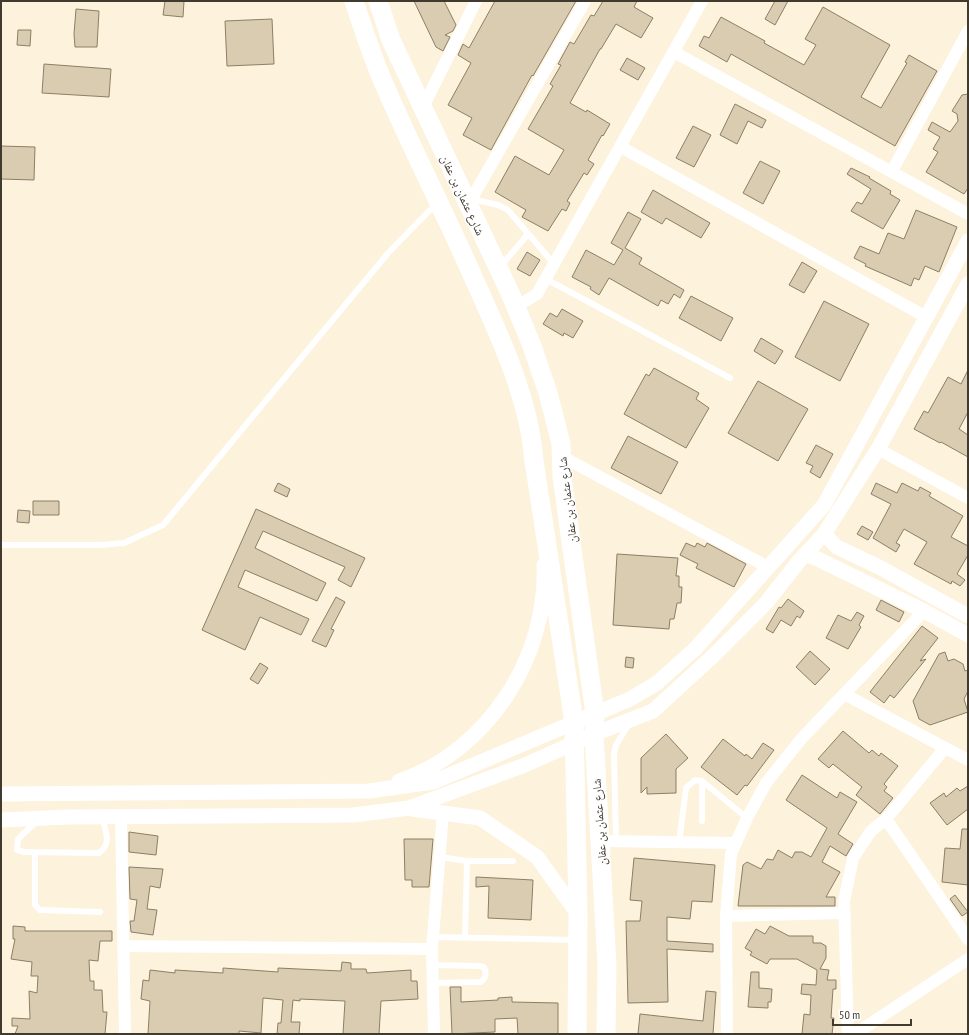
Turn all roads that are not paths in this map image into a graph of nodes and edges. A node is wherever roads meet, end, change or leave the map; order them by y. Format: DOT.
graph roads {
  1 [pos="348,1"];
  2 [pos="354,1"];
  3 [pos="378,1"];
  4 [pos="476,1"];
  5 [pos="585,1"];
  6 [pos="702,1"];
  7 [pos="361,22"];
  8 [pos="968,31"];
  9 [pos="674,52"];
  10 [pos="422,109"];
  11 [pos="621,147"];
  12 [pos="892,171"];
  13 [pos="439,200"];
  14 [pos="470,202"];
  15 [pos="968,214"];
  16 [pos="528,234"];
  17 [pos="968,241"];
  18 [pos="554,264"];
  19 [pos="498,269"];
  20 [pos="546,279"];
  21 [pos="968,284"];
  22 [pos="516,307"];
  23 [pos="926,317"];
  24 [pos="506,355"];
  25 [pos="730,378"];
  26 [pos="878,449"];
  27 [pos="561,461"];
  28 [pos="966,492"];
  29 [pos="541,504"];
  30 [pos="824,534"];
  31 [pos="1,545"];
  32 [pos="804,554"];
  33 [pos="768,566"];
  34 [pos="924,611"];
  35 [pos="968,616"];
  36 [pos="968,635"];
  37 [pos="844,694"];
  38 [pos="595,714"];
  39 [pos="632,719"];
  40 [pos="574,722"];
  41 [pos="594,734"];
  42 [pos="574,743"];
  43 [pos="945,748"];
  44 [pos="968,760"];
  45 [pos="702,781"];
  46 [pos="369,791"];
  47 [pos="1,794"];
  48 [pos="409,808"];
  49 [pos="443,813"];
  50 [pos="102,817"];
  51 [pos="121,817"];
  52 [pos="39,818"];
  53 [pos="747,818"];
  54 [pos="886,818"];
  55 [pos="1,820"];
  56 [pos="702,821"];
  57 [pos="609,842"];
  58 [pos="679,843"];
  59 [pos="736,843"];
  60 [pos="35,853"];
  61 [pos="440,857"];
  62 [pos="467,861"];
  63 [pos="513,861"];
  64 [pos="100,912"];
  65 [pos="845,913"];
  66 [pos="578,914"];
  67 [pos="726,916"];
  68 [pos="465,938"];
  69 [pos="968,939"];
  70 [pos="578,940"];
  71 [pos="432,943"];
  72 [pos="123,946"];
  73 [pos="968,959"];
  74 [pos="432,965"];
  75 [pos="433,983"];
  76 [pos="125,1034"];
  77 [pos="434,1034"];
  78 [pos="577,1034"];
  79 [pos="606,1034"];
  80 [pos="727,1034"];
  81 [pos="848,1034"];
  82 [pos="855,1034"];
  1 -- 7 [label="street"];
  2 -- 7 [label="main road, شارع عثمان بن عفان"];
  3 -- 10 [label="main road, شارع عثمان بن عفان"];
  4 -- 10 [label="street"];
  5 -- 14 [label="street"];
  6 -- 9 [label="street"];
  7 -- 13 [label="main road, شارع عثمان بن عفان"];
  8 -- 12 [label="street"];
  9 -- 11 [label="street"];
  9 -- 12 [label="street"];
  10 -- 14 [label="main road, شارع عثمان بن عفان"];
  11 -- 18 [label="street"];
  11 -- 23 [label="street"];
  12 -- 15 [label="street"];
  13 -- 24 [label="main road, شارع عثمان بن عفان"];
  13 -- 31 [label="lane"];
  14 -- 16 [label="lane"];
  14 -- 19 [label="main road, شارع عثمان بن عفان"];
  16 -- 18 [label="lane"];
  16 -- 19 [label="lane"];
  17 -- 23 [label="street"];
  18 -- 20 [label="street"];
  19 -- 22 [label="main road, شارع عثمان بن عفان"];
  20 -- 22 [label="street"];
  20 -- 25 [label="lane"];
  21 -- 26 [label="street"];
  22 -- 27 [label="main road, شارع عثمان بن عفان"];
  23 -- 33 [label="street"];
  24 -- 27 [label="main road"];
  24 -- 29 [label="main road, شارع عثمان بن عفان"];
  26 -- 28 [label="street"];
  26 -- 30 [label="street"];
  27 -- 33 [label="street"];
  27 -- 38 [label="main road, شارع عثمان بن عفان"];
  29 -- 40 [label="main road, شارع عثمان بن عفان"];
  29 -- 46 [label="street"];
  30 -- 32 [label="street"];
  30 -- 35 [label="street"];
  32 -- 34 [label="street"];
  32 -- 39 [label="street"];
  33 -- 38 [label="street"];
  34 -- 36 [label="street"];
  34 -- 37 [label="street"];
  37 -- 43 [label="street"];
  37 -- 53 [label="street"];
  38 -- 40 [label="street"];
  38 -- 41 [label="main road, شارع عثمان بن عفان"];
  39 -- 41 [label="street"];
  39 -- 57 [label="lane"];
  40 -- 42 [label="main road, شارع عثمان بن عفان"];
  40 -- 46 [label="street"];
  41 -- 42 [label="street"];
  41 -- 57 [label="main road, شارع عثمان بن عفان"];
  42 -- 48 [label="street"];
  42 -- 66 [label="main road, شارع عثمان بن عفان"];
  43 -- 44 [label="street"];
  43 -- 54 [label="street"];
  45 -- 53 [label="lane"];
  45 -- 56 [label="lane"];
  45 -- 58 [label="lane"];
  46 -- 47 [label="street"];
  48 -- 49 [label="street"];
  48 -- 51 [label="street"];
  49 -- 61 [label="street"];
  49 -- 66 [label="street"];
  50 -- 51 [label="street"];
  50 -- 52 [label="street"];
  50 -- 60 [label="lane"];
  51 -- 72 [label="street"];
  52 -- 55 [label="street"];
  52 -- 60 [label="lane"];
  53 -- 59 [label="street"];
  54 -- 65 [label="street"];
  54 -- 69 [label="street"];
  57 -- 58 [label="street"];
  57 -- 79 [label="main road, شارع عثمان بن عفان"];
  58 -- 59 [label="street"];
  59 -- 67 [label="street"];
  60 -- 64 [label="lane"];
  61 -- 62 [label="lane"];
  61 -- 71 [label="street"];
  62 -- 63 [label="lane"];
  62 -- 68 [label="lane"];
  65 -- 67 [label="street"];
  65 -- 81 [label="street"];
  66 -- 70 [label="main road, شارع عثمان بن عفان"];
  67 -- 80 [label="street"];
  68 -- 70 [label="lane"];
  68 -- 71 [label="lane"];
  70 -- 78 [label="main road, شارع عثمان بن عفان"];
  71 -- 72 [label="street"];
  71 -- 74 [label="street"];
  72 -- 76 [label="street"];
  73 -- 82 [label="street"];
  74 -- 75 [label="street"];
  74 -- 75 [label="lane"];
  75 -- 77 [label="street"];
}
